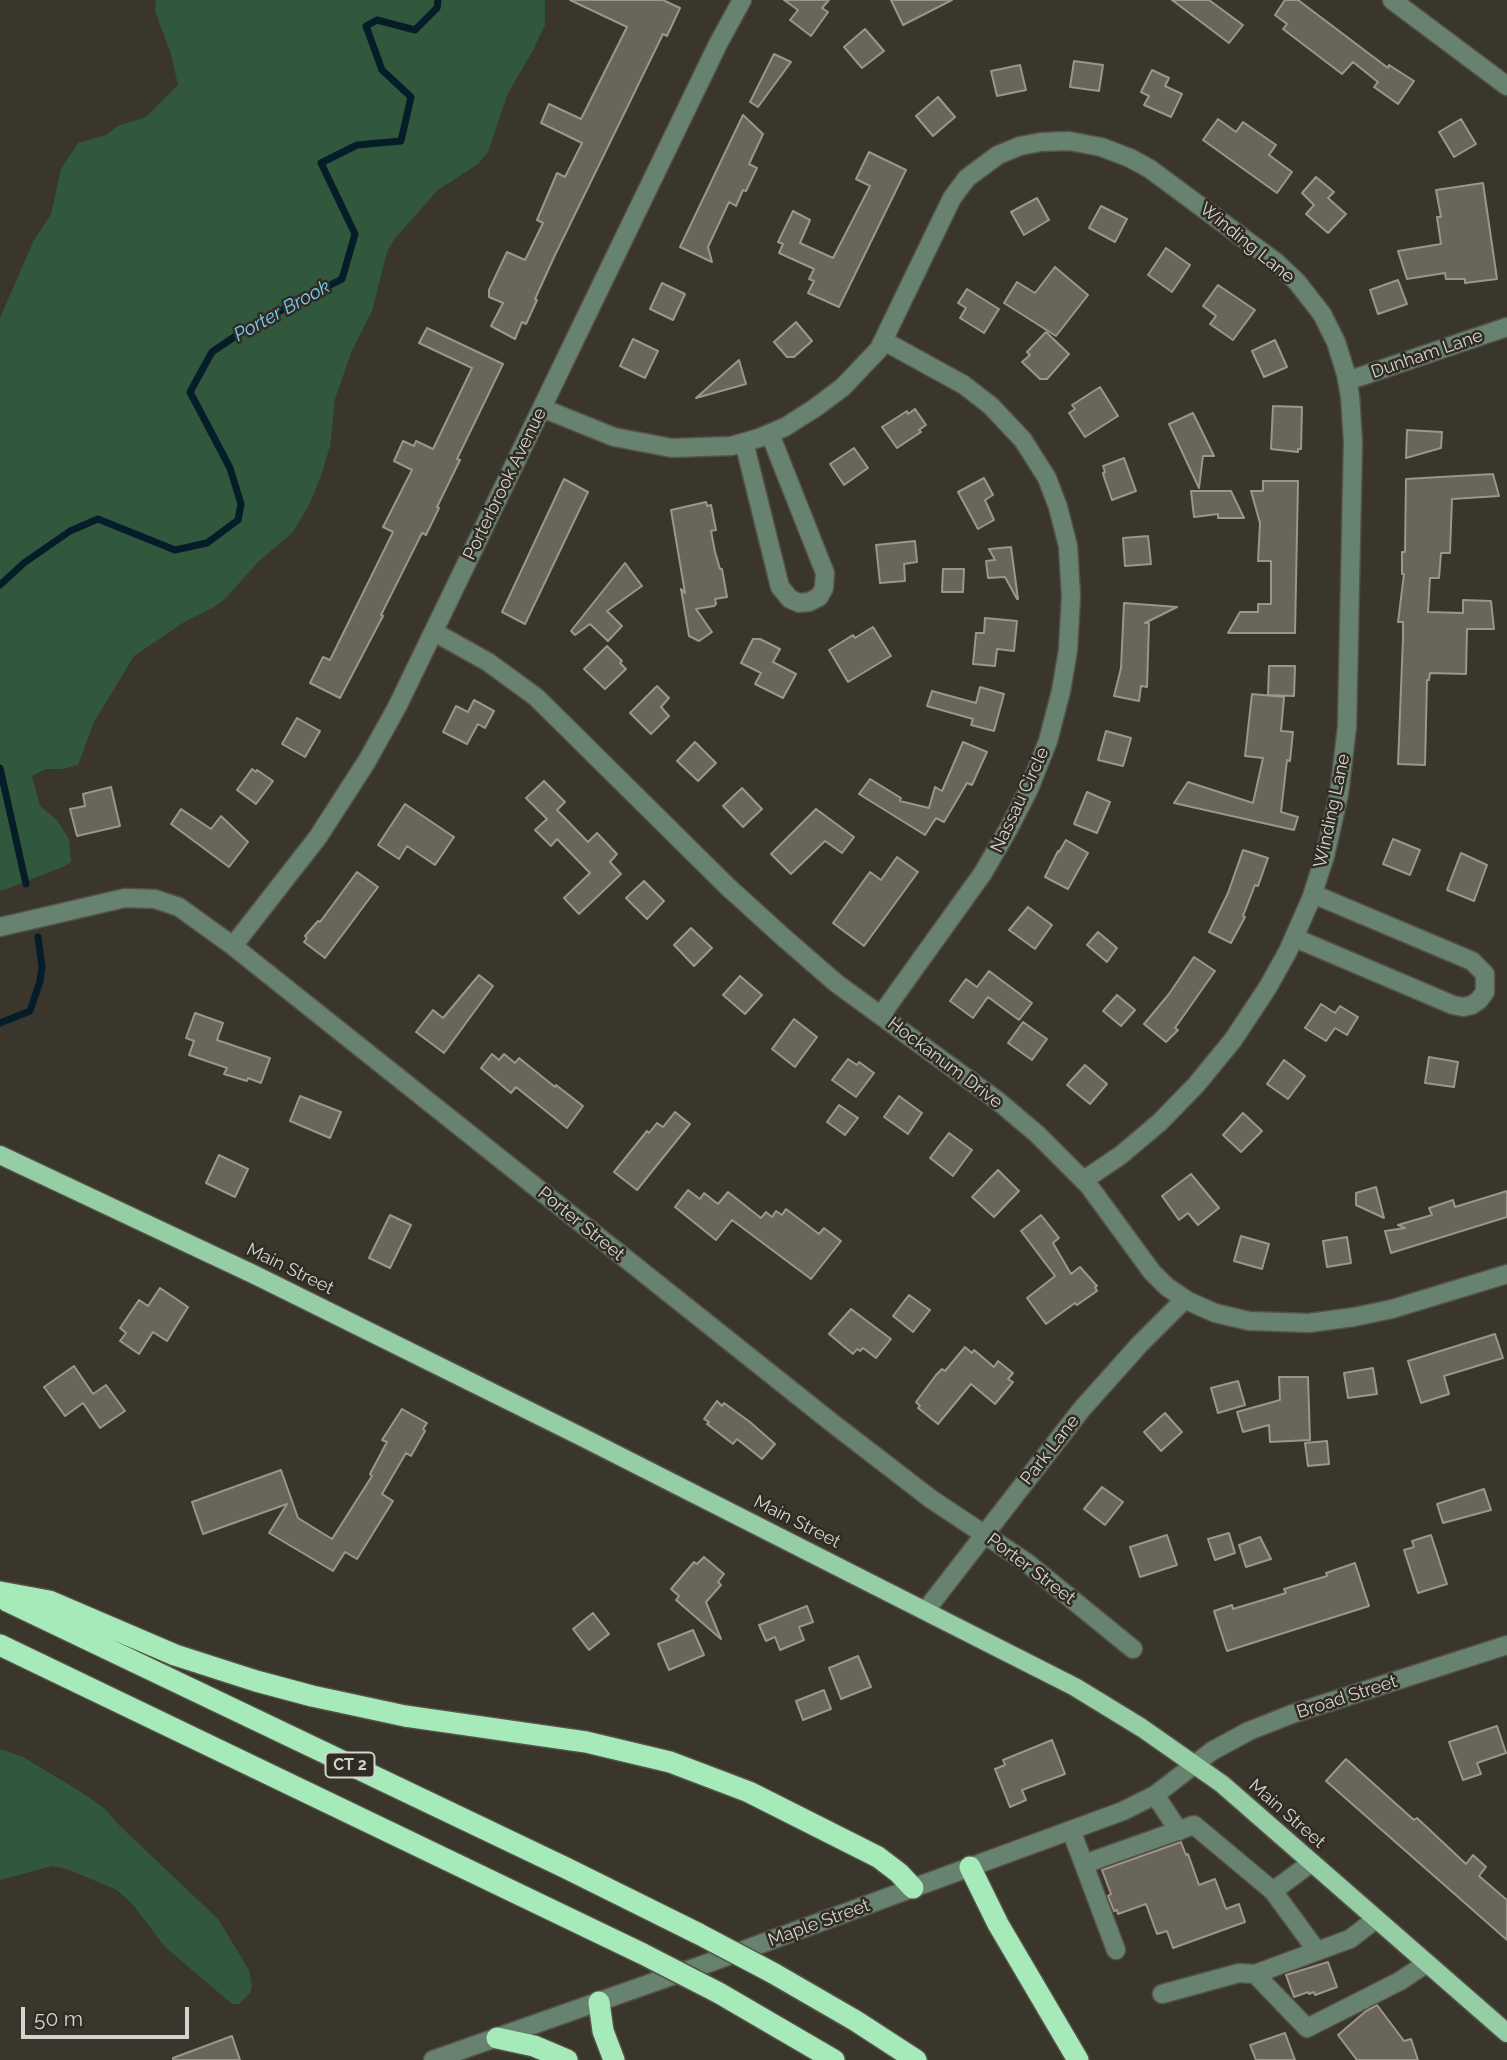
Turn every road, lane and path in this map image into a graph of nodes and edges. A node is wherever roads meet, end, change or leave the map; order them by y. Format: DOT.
graph roads {
  1 [pos="742,0"];
  2 [pos="1392,0"];
  3 [pos="1507,86"];
  4 [pos="1507,327"];
  5 [pos="884,341"];
  6 [pos="1347,381"];
  7 [pos="542,408"];
  8 [pos="770,434"];
  9 [pos="744,442"];
  10 [pos="434,632"];
  11 [pos="1313,894"];
  12 [pos="0,927"];
  13 [pos="1295,938"];
  14 [pos="233,946"];
  15 [pos="881,1016"];
  16 [pos="0,1155"];
  17 [pos="1084,1180"];
  18 [pos="1507,1274"];
  19 [pos="1185,1299"];
  20 [pos="985,1534"];
  21 [pos="0,1592"];
  22 [pos="0,1598"];
  23 [pos="926,1610"];
  24 [pos="0,1645"];
  25 [pos="1507,1645"];
  26 [pos="1133,1649"];
  27 [pos="1194,1764"];
  28 [pos="1155,1795"];
  29 [pos="1071,1830"];
  30 [pos="1179,1831"];
  31 [pos="1311,1863"];
  32 [pos="1084,1864"];
  33 [pos="970,1867"];
  34 [pos="913,1888"];
  35 [pos="1273,1891"];
  36 [pos="1376,1919"];
  37 [pos="1116,1950"];
  38 [pos="1317,1951"];
  39 [pos="1427,1963"];
  40 [pos="1255,1974"];
  41 [pos="1163,1994"];
  42 [pos="599,2002"];
  43 [pos="1507,2033"];
  44 [pos="497,2038"];
  45 [pos="433,2060"];
  46 [pos="567,2060"];
  47 [pos="614,2060"];
  48 [pos="834,2060"];
  49 [pos="916,2060"];
  50 [pos="1078,2060"];
  1 -- 7 [label="street, Porterbrook Avenue"];
  2 -- 3 [label="street"];
  4 -- 6 [label="street, Dunham Lane"];
  5 -- 6 [label="street, Winding Lane"];
  5 -- 8 [label="street, Winding Lane"];
  5 -- 15 [label="street, Nassau Circle"];
  6 -- 11 [label="street, Winding Lane"];
  7 -- 9 [label="street, Winding Lane"];
  7 -- 10 [label="street, Porterbrook Avenue"];
  8 -- 9 [label="street, Winding Lane"];
  8 -- 9 [label="street"];
  10 -- 14 [label="street, Porterbrook Avenue"];
  10 -- 15 [label="street, Hockanum Drive"];
  11 -- 13 [label="street, Winding Lane"];
  11 -- 13 [label="street"];
  12 -- 14 [label="street, Porter Street"];
  13 -- 17 [label="street, Winding Lane"];
  14 -- 20 [label="street, Porter Street"];
  15 -- 17 [label="street, Hockanum Drive"];
  16 -- 23 [label="main road, Main Street"];
  17 -- 19 [label="street, Hockanum Drive"];
  18 -- 19 [label="street, Hockanum Drive"];
  19 -- 20 [label="street, Park Lane"];
  20 -- 23 [label="street, Park Lane"];
  20 -- 26 [label="street, Porter Street"];
  21 -- 34 [label="highway"];
  22 -- 49 [label="highway, CT 2, bridge"];
  23 -- 27 [label="main road, Main Street"];
  24 -- 48 [label="highway, CT 2, bridge"];
  25 -- 27 [label="street, Broad Street"];
  27 -- 28 [label="street, Maple Street"];
  27 -- 31 [label="main road, Main Street"];
  28 -- 29 [label="street, Maple Street"];
  28 -- 30 [label="street"];
  29 -- 32 [label="street"];
  29 -- 33 [label="street, Maple Street"];
  30 -- 32 [label="street"];
  30 -- 35 [label="street"];
  31 -- 35 [label="street"];
  31 -- 36 [label="main road, Main Street"];
  32 -- 37 [label="street"];
  33 -- 34 [label="street, Maple Street"];
  33 -- 50 [label="highway"];
  34 -- 42 [label="street, Maple Street"];
  35 -- 38 [label="street"];
  36 -- 38 [label="street"];
  36 -- 39 [label="main road, Main Street"];
  38 -- 40 [label="street"];
  39 -- 40 [label="street"];
  39 -- 43 [label="main road, Main Street"];
  40 -- 41 [label="street"];
  42 -- 44 [label="street, Maple Street"];
  42 -- 47 [label="highway"];
  44 -- 45 [label="street, Maple Street"];
  44 -- 46 [label="highway"];
}
